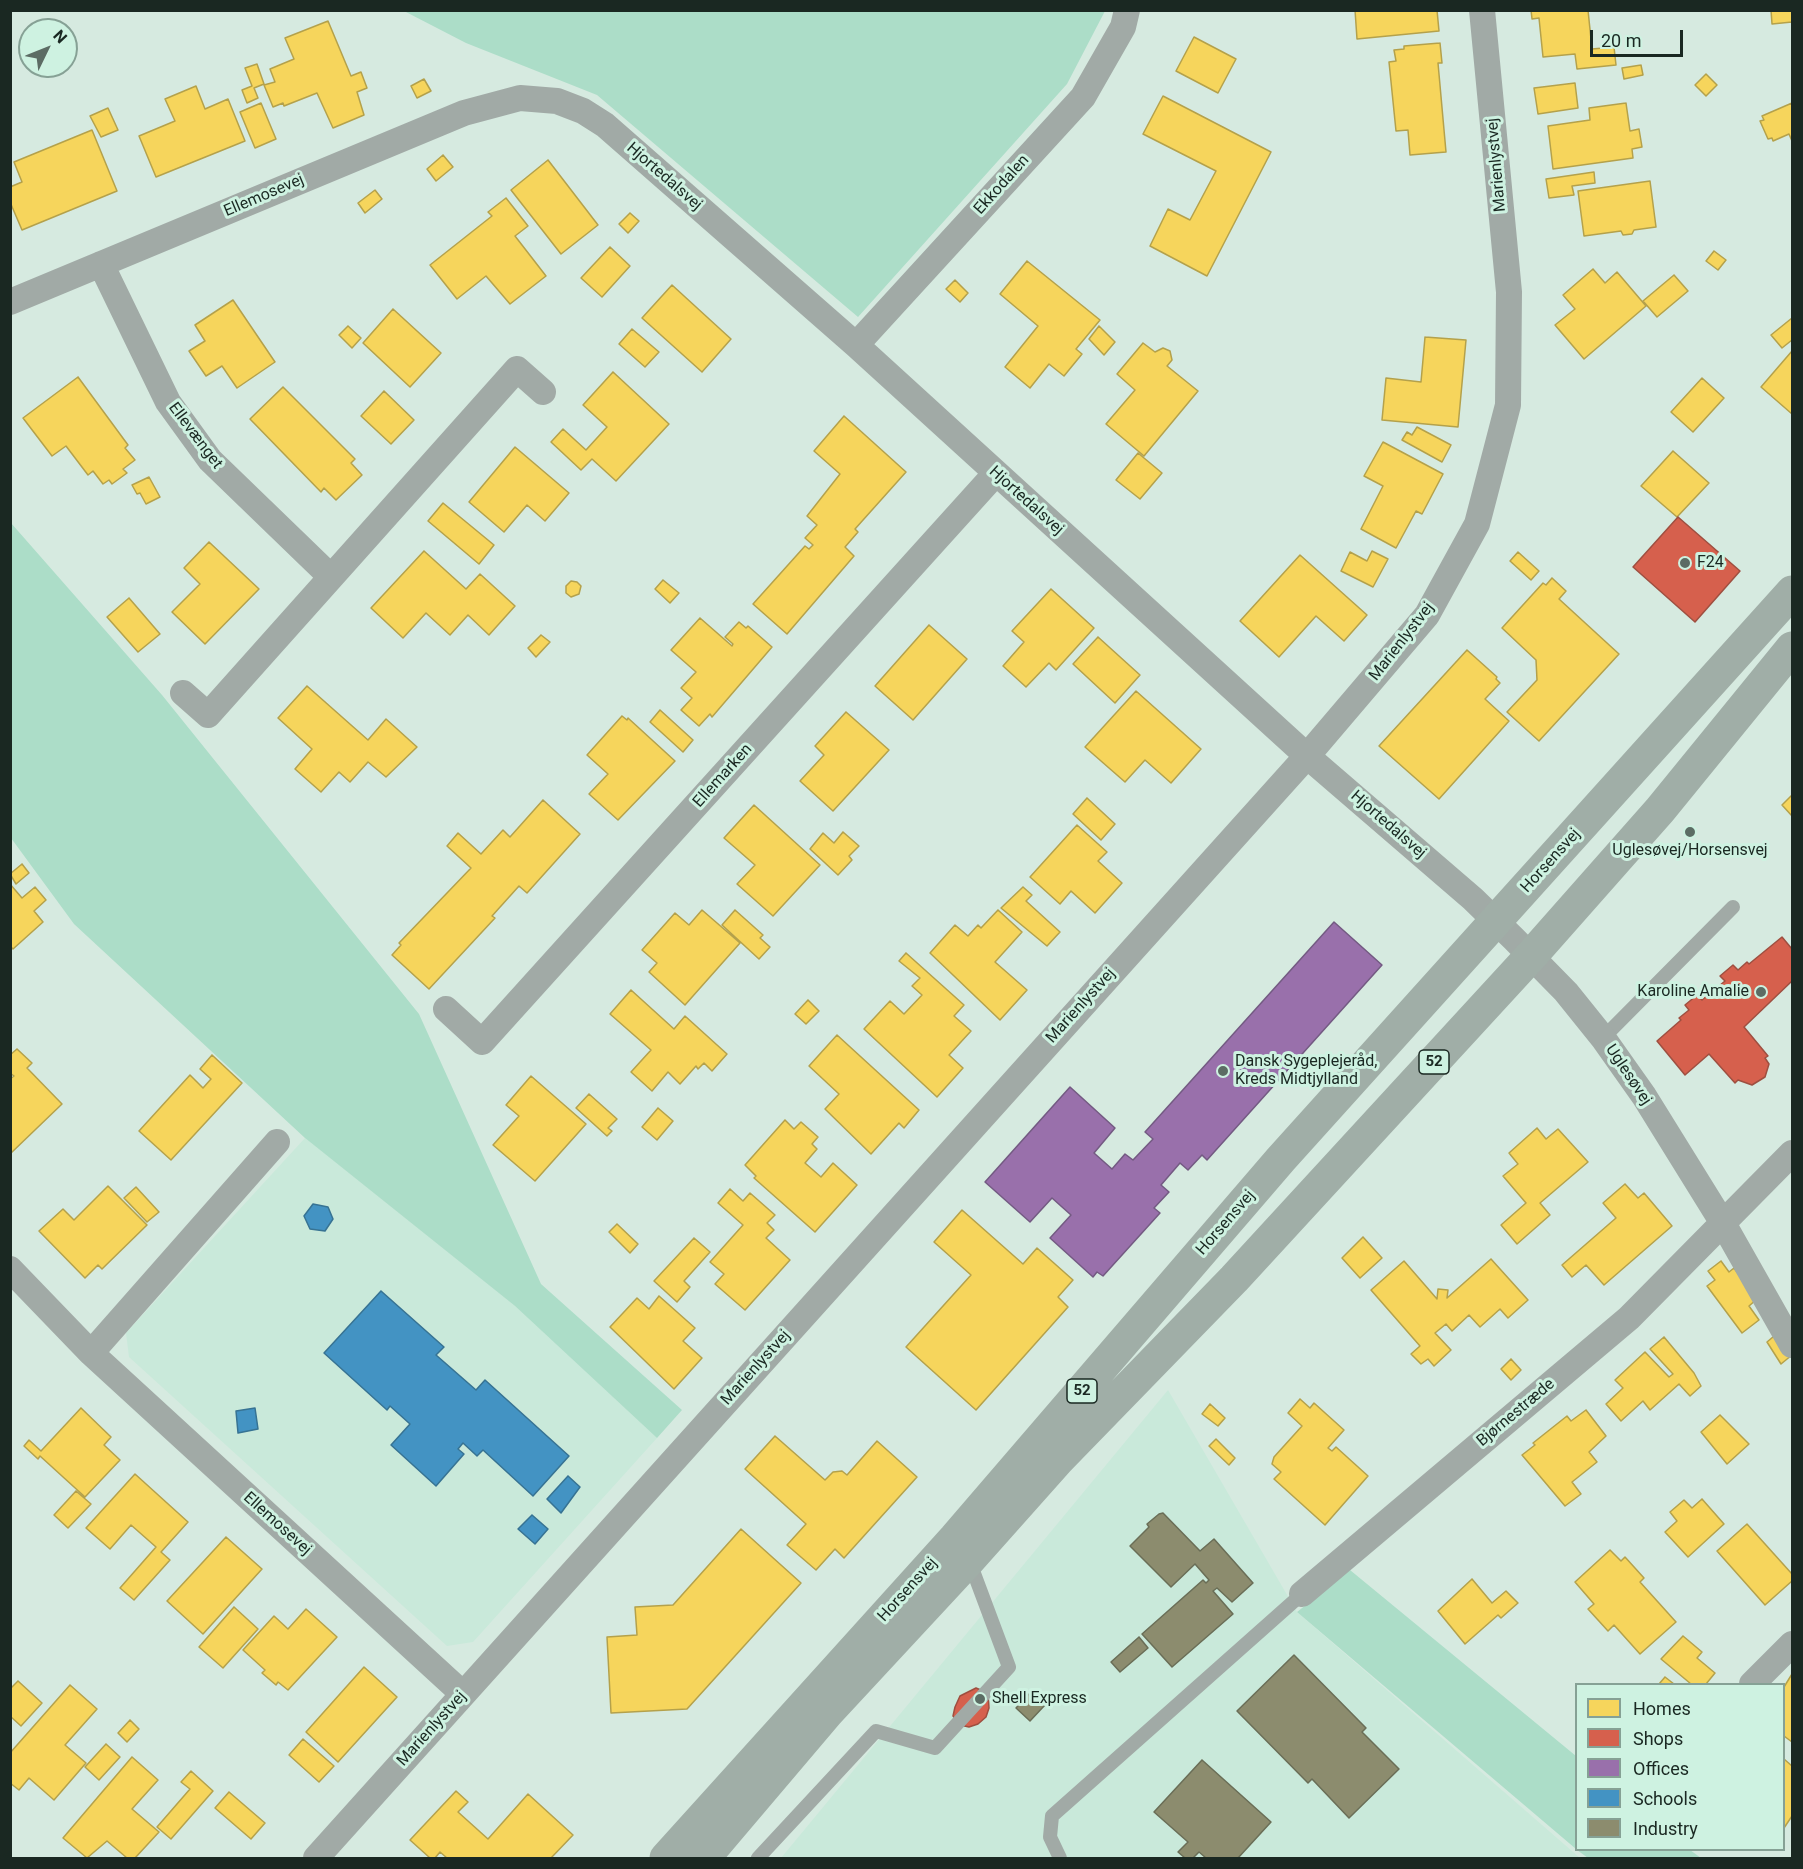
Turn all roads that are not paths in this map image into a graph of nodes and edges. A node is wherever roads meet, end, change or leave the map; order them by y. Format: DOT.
graph roads {
  1 [pos="1127,10"];
  2 [pos="1482,10"];
  3 [pos="520,98"];
  4 [pos="101,264"];
  5 [pos="10,302"];
  6 [pos="856,345"];
  7 [pos="543,392"];
  8 [pos="996,473"];
  9 [pos="331,577"];
  10 [pos="1792,592"];
  11 [pos="1792,648"];
  12 [pos="183,693"];
  13 [pos="1307,756"];
  14 [pos="1733,907"];
  15 [pos="1514,939"];
  16 [pos="446,1009"];
  17 [pos="1603,1038"];
  18 [pos="277,1142"];
  19 [pos="1792,1153"];
  20 [pos="1724,1225"];
  21 [pos="10,1269"];
  22 [pos="1792,1345"];
  23 [pos="91,1353"];
  24 [pos="969,1560"];
  25 [pos="1302,1594"];
  26 [pos="1792,1644"];
  27 [pos="1753,1683"];
  28 [pos="463,1694"];
  29 [pos="316,1858"];
  30 [pos="666,1858"];
  31 [pos="704,1858"];
  32 [pos="758,1858"];
  33 [pos="1060,1858"];
  1 -- 6 [label="street, Ekkodalen"];
  2 -- 13 [label="street, Marienlystvej"];
  3 -- 4 [label="street, Ellemosevej"];
  3 -- 6 [label="street, Hjortedalsvej"];
  4 -- 5 [label="street, Ellemosevej"];
  4 -- 9 [label="street, Ellevænget"];
  6 -- 8 [label="street, Hjortedalsvej"];
  7 -- 9 [label="street"];
  8 -- 13 [label="street, Hjortedalsvej"];
  8 -- 16 [label="street, Ellemarken"];
  9 -- 12 [label="street"];
  10 -- 15 [label="main road, Horsensvej / 52"];
  11 -- 15 [label="main road, Horsensvej / 52"];
  13 -- 15 [label="street, Hjortedalsvej"];
  13 -- 28 [label="street, Marienlystvej"];
  14 -- 17 [label="lane"];
  15 -- 17 [label="street, Uglesøvej"];
  15 -- 24 [label="main road, Horsensvej / 52"];
  15 -- 30 [label="main road, Horsensvej / 52"];
  17 -- 20 [label="street, Uglesøvej"];
  18 -- 23 [label="street"];
  19 -- 20 [label="street"];
  20 -- 22 [label="street, Uglesøvej"];
  20 -- 25 [label="street, Bjørnestræde"];
  21 -- 23 [label="street, Ellemosevej"];
  23 -- 28 [label="street, Ellemosevej"];
  24 -- 31 [label="main road, Horsensvej / 52"];
  24 -- 32 [label="lane"];
  25 -- 33 [label="lane"];
  26 -- 27 [label="street"];
  28 -- 29 [label="street, Marienlystvej"];
}
